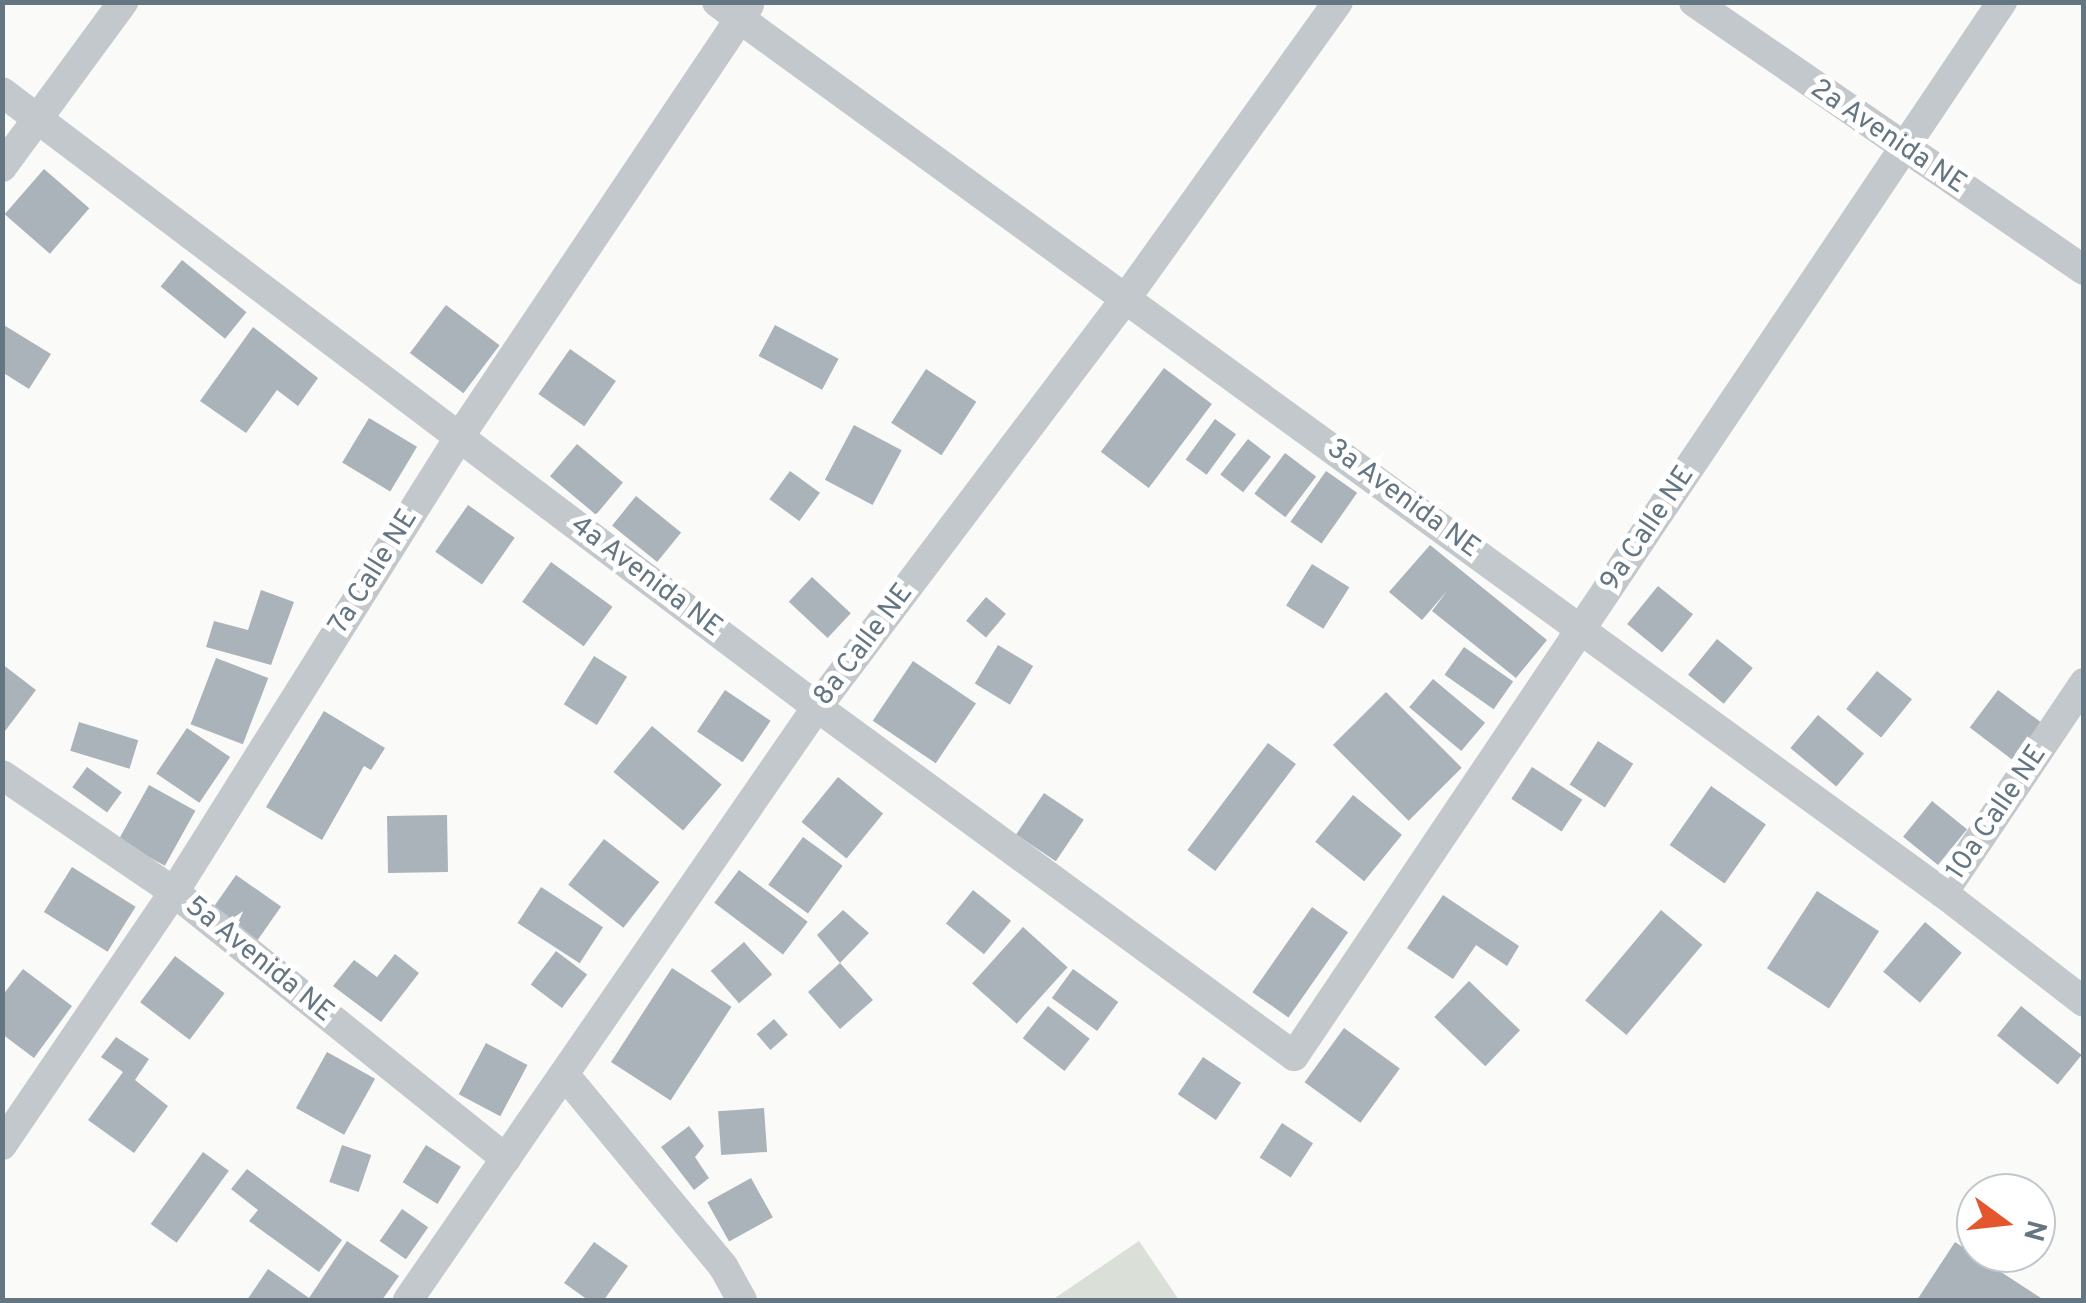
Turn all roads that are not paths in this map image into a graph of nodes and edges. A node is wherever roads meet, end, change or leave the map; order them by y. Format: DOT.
graph roads {
  1 [pos="123,2"];
  2 [pos="1338,2"];
  3 [pos="1694,2"];
  4 [pos="2002,2"];
  5 [pos="736,8"];
  6 [pos="2,92"];
  7 [pos="38,118"];
  8 [pos="1904,148"];
  9 [pos="2,167"];
  10 [pos="2084,270"];
  11 [pos="1126,298"];
  12 [pos="460,436"];
  13 [pos="1581,629"];
  14 [pos="2084,683"];
  15 [pos="818,707"];
  16 [pos="2,775"];
  17 [pos="174,892"];
  18 [pos="1943,893"];
  19 [pos="2084,1002"];
  20 [pos="1294,1056"];
  21 [pos="564,1074"];
  22 [pos="2,1144"];
  23 [pos="506,1159"];
  24 [pos="408,1300"];
  25 [pos="742,1300"];
  1 -- 7 [label="street"];
  2 -- 11 [label="street, 8a Calle NE"];
  3 -- 8 [label="street, 2a Avenida NE"];
  4 -- 8 [label="street, 9a Calle NE"];
  5 -- 11 [label="street, 3a Avenida NE"];
  5 -- 12 [label="street, 7a Calle NE"];
  6 -- 7 [label="street, 4a Avenida NE"];
  7 -- 9 [label="street"];
  7 -- 12 [label="street, 4a Avenida NE"];
  8 -- 10 [label="street, 2a Avenida NE"];
  8 -- 13 [label="street, 9a Calle NE"];
  11 -- 13 [label="street, 3a Avenida NE"];
  11 -- 15 [label="street, 8a Calle NE"];
  12 -- 15 [label="street, 4a Avenida NE"];
  12 -- 17 [label="street, 7a Calle NE"];
  13 -- 18 [label="street, 3a Avenida NE"];
  13 -- 20 [label="street, 9a Calle NE"];
  14 -- 18 [label="street, 10a Calle NE"];
  15 -- 20 [label="street, 4a Avenida NE"];
  15 -- 21 [label="street, 8a Calle NE"];
  16 -- 17 [label="street, 5a Avenida NE"];
  17 -- 22 [label="street, 7a Calle NE"];
  17 -- 23 [label="street, 5a Avenida NE"];
  18 -- 19 [label="street, 3a Avenida NE"];
  21 -- 23 [label="street, 8a Calle NE"];
  21 -- 25 [label="street"];
  23 -- 24 [label="street, 8a Calle NE"];
}
